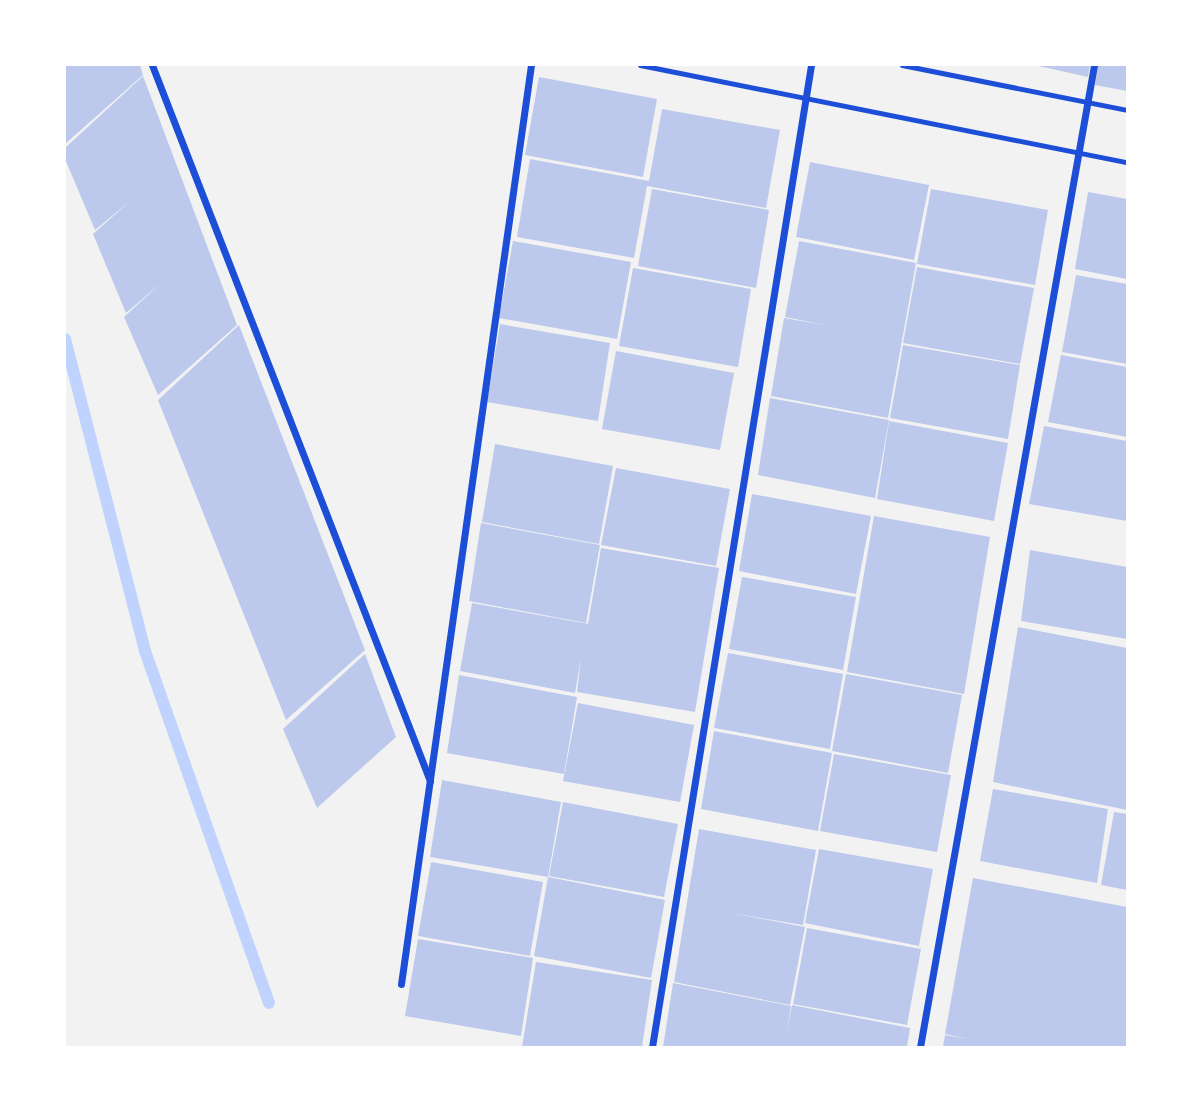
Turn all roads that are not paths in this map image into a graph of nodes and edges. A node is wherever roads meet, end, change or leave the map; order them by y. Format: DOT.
graph roads {
  1 [pos="152,65"];
  2 [pos="531,65"];
  3 [pos="640,65"];
  4 [pos="811,65"];
  5 [pos="902,65"];
  6 [pos="1094,65"];
  7 [pos="805,95"];
  8 [pos="1086,102"];
  9 [pos="1127,110"];
  10 [pos="1076,152"];
  11 [pos="1127,162"];
  12 [pos="430,781"];
  13 [pos="401,984"];
  14 [pos="652,1047"];
  15 [pos="920,1047"];
  1 -- 12 [label="street"];
  2 -- 12 [label="street"];
  3 -- 7 [label="lane"];
  4 -- 7 [label="street"];
  5 -- 8 [label="lane"];
  6 -- 8 [label="street"];
  7 -- 10 [label="lane"];
  7 -- 14 [label="street"];
  8 -- 9 [label="lane"];
  8 -- 10 [label="street"];
  10 -- 11 [label="lane"];
  10 -- 15 [label="street"];
  12 -- 13 [label="street"];
}
